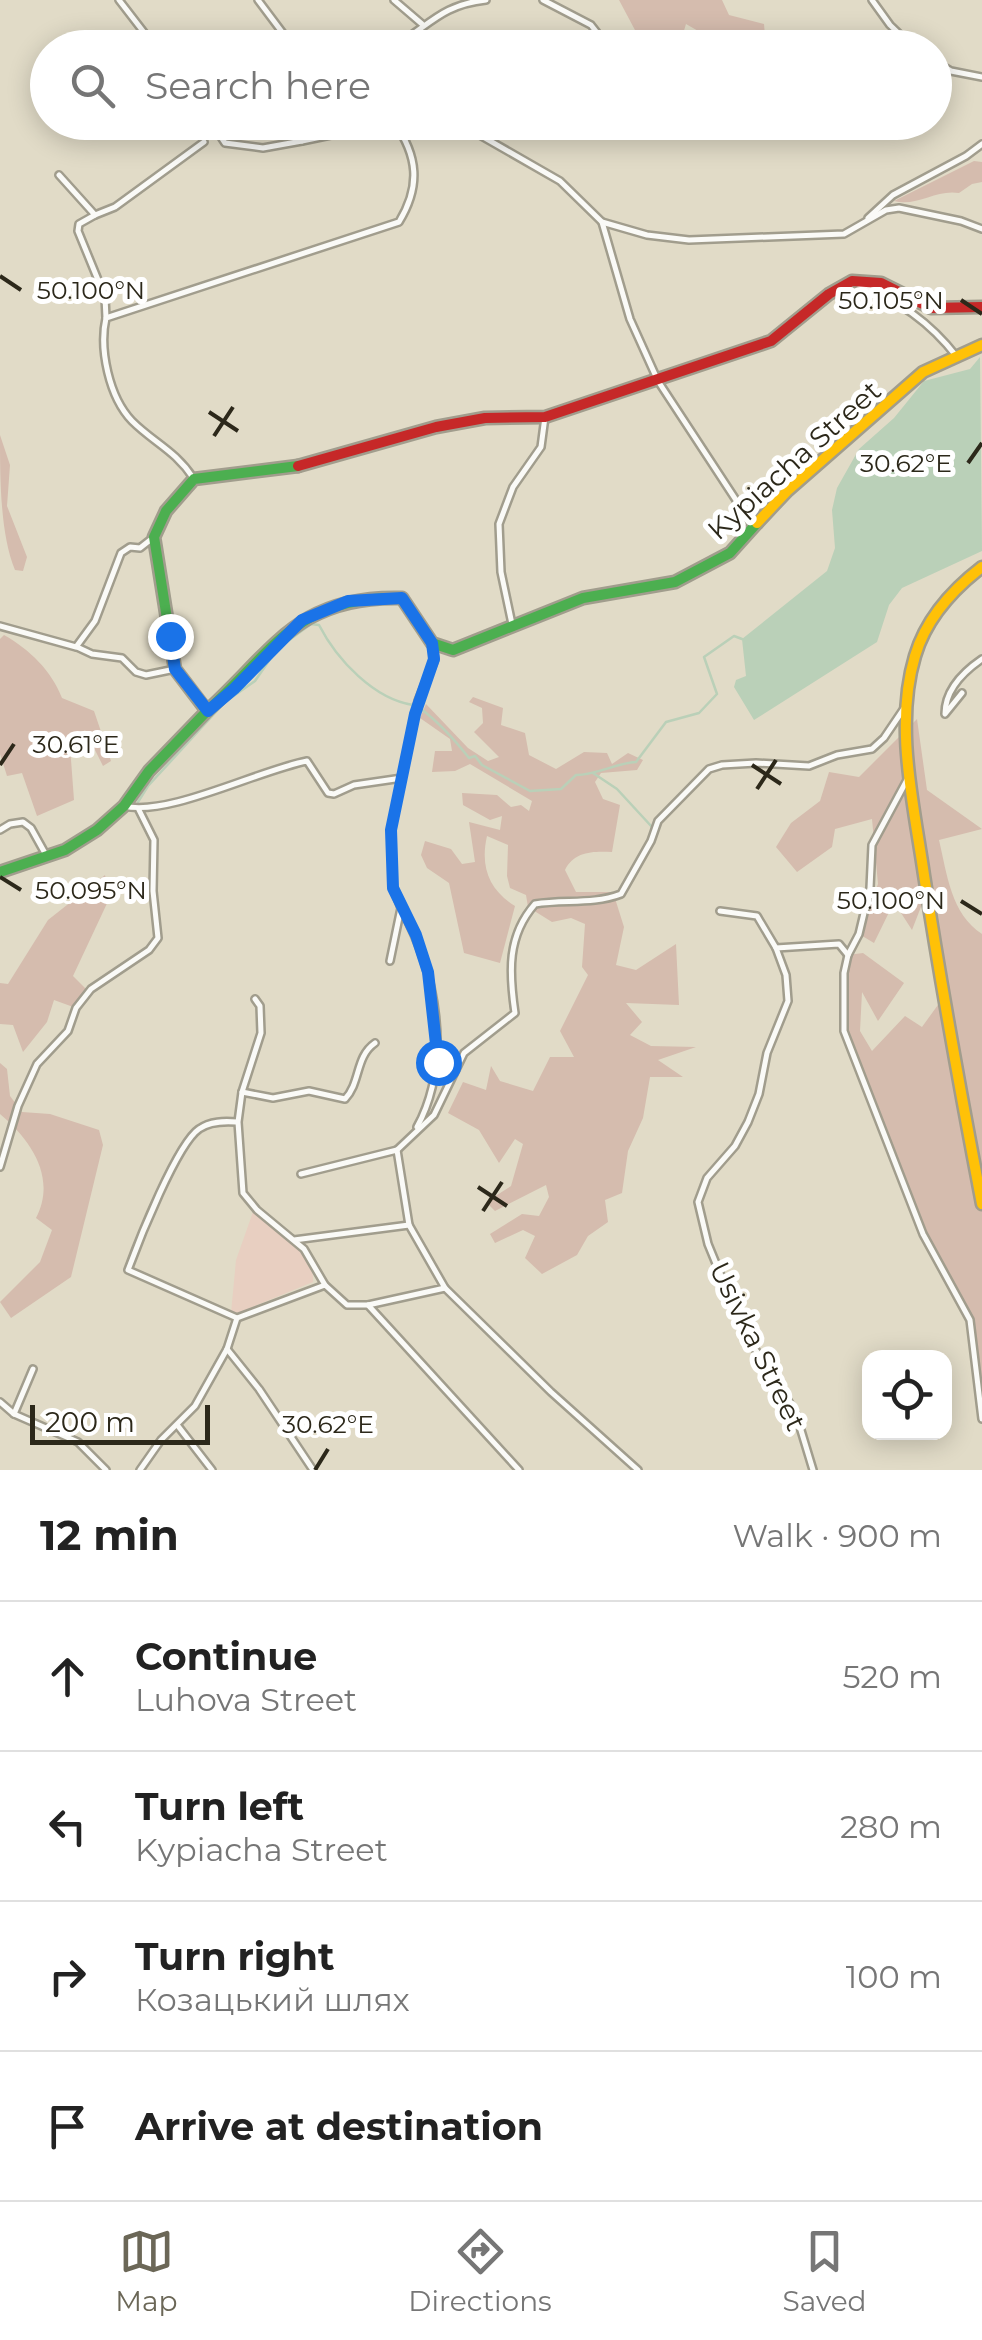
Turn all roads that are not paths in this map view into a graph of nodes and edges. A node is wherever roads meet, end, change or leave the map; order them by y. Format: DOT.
graph roads {
  1 [pos="119,0"];
  2 [pos="258,0"];
  3 [pos="394,0"];
  4 [pos="486,0"];
  5 [pos="544,0"];
  6 [pos="872,0"];
  7 [pos="464,1"];
  8 [pos="422,24"];
  9 [pos="142,30"];
  10 [pos="280,30"];
  11 [pos="418,30"];
  12 [pos="595,30"];
  13 [pos="894,30"];
  14 [pos="952,71"];
  15 [pos="982,76"];
  16 [pos="223,140"];
  17 [pos="307,140"];
  18 [pos="404,140"];
  19 [pos="488,140"];
  20 [pos="302,141"];
  21 [pos="204,142"];
  22 [pos="982,144"];
  23 [pos="59,175"];
  24 [pos="95,215"];
  25 [pos="602,222"];
  26 [pos="860,226"];
  27 [pos="982,229"];
  28 [pos="852,281"];
  29 [pos="982,307"];
  30 [pos="106,318"];
  31 [pos="982,345"];
  32 [pos="958,356"];
  33 [pos="658,380"];
  34 [pos="545,417"];
  35 [pos="194,479"];
  36 [pos="753,526"];
  37 [pos="154,537"];
  38 [pos="982,567"];
  39 [pos="512,624"];
  40 [pos="0,626"];
  41 [pos="432,643"];
  42 [pos="76,647"];
  43 [pos="453,650"];
  44 [pos="434,659"];
  45 [pos="982,659"];
  46 [pos="175,669"];
  47 [pos="962,693"];
  48 [pos="908,702"];
  49 [pos="208,711"];
  50 [pos="910,776"];
  51 [pos="402,778"];
  52 [pos="124,806"];
  53 [pos="139,810"];
  54 [pos="0,830"];
  55 [pos="46,855"];
  56 [pos="0,872"];
  57 [pos="402,908"];
  58 [pos="720,910"];
  59 [pos="776,948"];
  60 [pos="848,954"];
  61 [pos="390,961"];
  62 [pos="255,999"];
  63 [pos="374,1043"];
  64 [pos="242,1092"];
  65 [pos="238,1122"];
  66 [pos="415,1130"];
  67 [pos="397,1150"];
  68 [pos="0,1166"];
  69 [pos="301,1174"];
  70 [pos="982,1204"];
  71 [pos="409,1226"];
  72 [pos="294,1240"];
  73 [pos="325,1285"];
  74 [pos="445,1288"];
  75 [pos="368,1305"];
  76 [pos="237,1318"];
  77 [pos="227,1348"];
  78 [pos="33,1369"];
  79 [pos="0,1402"];
  80 [pos="14,1414"];
  81 [pos="982,1419"];
  82 [pos="178,1426"];
  83 [pos="106,1470"];
  84 [pos="140,1470"];
  85 [pos="212,1470"];
  86 [pos="313,1470"];
  87 [pos="519,1470"];
  88 [pos="638,1470"];
  89 [pos="813,1470"];
  1 -- 9 [label="street"];
  2 -- 10 [label="street"];
  3 -- 8 [label="street"];
  4 -- 7 [label="street"];
  5 -- 12 [label="street"];
  6 -- 13 [label="street"];
  7 -- 8 [label="street"];
  8 -- 11 [label="street"];
  14 -- 15 [label="street"];
  16 -- 20 [label="street"];
  17 -- 20 [label="street"];
  18 -- 30 [label="street"];
  19 -- 25 [label="street"];
  21 -- 24 [label="street"];
  22 -- 26 [label="street"];
  23 -- 24 [label="street"];
  24 -- 30 [label="street"];
  25 -- 26 [label="street"];
  25 -- 33 [label="street"];
  26 -- 27 [label="street"];
  28 -- 29 [label="street"];
  28 -- 32 [label="street"];
  28 -- 33 [label="street"];
  30 -- 35 [label="street"];
  31 -- 32 [label="street, Kypiacha Street"];
  32 -- 36 [label="street, Kypiacha Street"];
  33 -- 34 [label="street"];
  33 -- 36 [label="street"];
  34 -- 35 [label="street"];
  34 -- 39 [label="street"];
  35 -- 37 [label="street"];
  36 -- 39 [label="street, Kypiacha Street"];
  37 -- 42 [label="street"];
  37 -- 46 [label="street"];
  38 -- 48 [label="street"];
  39 -- 43 [label="street, Kypiacha Street"];
  40 -- 42 [label="street"];
  41 -- 43 [label="street"];
  41 -- 44 [label="street"];
  41 -- 49 [label="street"];
  42 -- 46 [label="street"];
  43 -- 44 [label="street"];
  44 -- 51 [label="street"];
  45 -- 47 [label="street"];
  46 -- 49 [label="street"];
  48 -- 50 [label="street"];
  48 -- 66 [label="street"];
  49 -- 52 [label="street"];
  50 -- 60 [label="street"];
  50 -- 70 [label="street"];
  51 -- 53 [label="street"];
  51 -- 57 [label="street"];
  52 -- 53 [label="street"];
  52 -- 55 [label="street"];
  53 -- 68 [label="street"];
  54 -- 55 [label="street"];
  55 -- 56 [label="street"];
  57 -- 61 [label="street"];
  57 -- 66 [label="street"];
  58 -- 59 [label="street, Usivka Street"];
  59 -- 60 [label="street"];
  59 -- 89 [label="street, Usivka Street"];
  60 -- 81 [label="street"];
  62 -- 64 [label="street"];
  63 -- 64 [label="street"];
  64 -- 65 [label="street"];
  65 -- 72 [label="street"];
  65 -- 76 [label="street"];
  66 -- 67 [label="street"];
  67 -- 69 [label="street"];
  67 -- 71 [label="street"];
  71 -- 72 [label="street"];
  71 -- 74 [label="street"];
  72 -- 73 [label="street"];
  73 -- 75 [label="street"];
  73 -- 76 [label="street"];
  74 -- 75 [label="street"];
  74 -- 88 [label="street"];
  75 -- 87 [label="street"];
  76 -- 77 [label="street"];
  77 -- 82 [label="street"];
  77 -- 86 [label="street"];
  78 -- 80 [label="street"];
  79 -- 80 [label="street"];
  80 -- 83 [label="street"];
  82 -- 84 [label="street"];
  82 -- 85 [label="street"];
}
